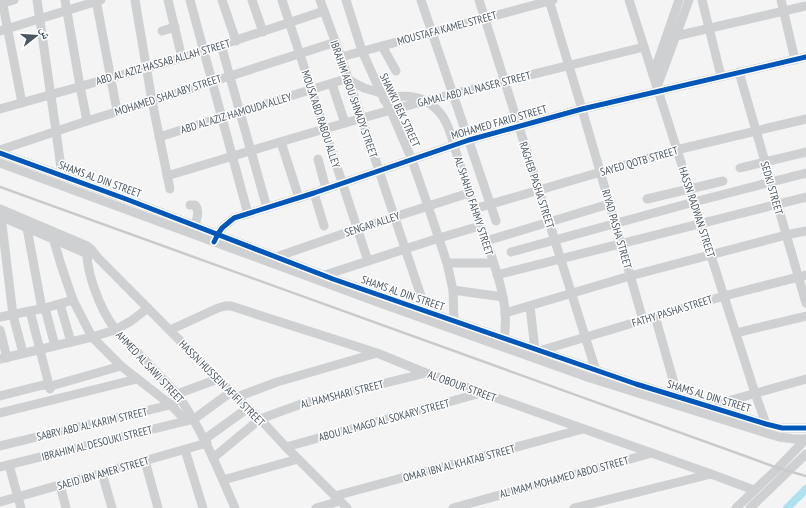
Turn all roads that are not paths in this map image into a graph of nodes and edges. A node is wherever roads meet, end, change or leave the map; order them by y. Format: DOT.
graph roads {
  1 [pos="14,0"];
  2 [pos="36,0"];
  3 [pos="65,0"];
  4 [pos="98,0"];
  5 [pos="136,0"];
  6 [pos="168,0"];
  7 [pos="190,0"];
  8 [pos="222,0"];
  9 [pos="252,0"];
  10 [pos="282,0"];
  11 [pos="320,0"];
  12 [pos="346,0"];
  13 [pos="421,0"];
  14 [pos="479,0"];
  15 [pos="551,0"];
  16 [pos="629,0"];
  17 [pos="679,0"];
  18 [pos="689,0"];
  19 [pos="702,0"];
  20 [pos="780,0"];
  21 [pos="2,3"];
  22 [pos="806,6"];
  23 [pos="66,11"];
  24 [pos="324,11"];
  25 [pos="783,11"];
  26 [pos="485,18"];
  27 [pos="39,19"];
  28 [pos="289,23"];
  29 [pos="174,27"];
  30 [pos="709,28"];
  31 [pos="4,30"];
  32 [pos="162,31"];
  33 [pos="263,32"];
  34 [pos="432,32"];
  35 [pos="676,36"];
  36 [pos="236,41"];
  37 [pos="336,42"];
  38 [pos="221,45"];
  39 [pos="382,46"];
  40 [pos="644,47"];
  41 [pos="203,51"];
  42 [pos="362,51"];
  43 [pos="299,53"];
  44 [pos="342,57"];
  45 [pos="806,57"];
  46 [pos="182,58"];
  47 [pos="794,60"];
  48 [pos="569,65"];
  49 [pos="147,68"];
  50 [pos="396,71"];
  51 [pos="739,72"];
  52 [pos="230,76"];
  53 [pos="653,76"];
  54 [pos="721,76"];
  55 [pos="111,77"];
  56 [pos="349,80"];
  57 [pos="212,81"];
  58 [pos="505,81"];
  59 [pos="332,84"];
  60 [pos="80,86"];
  61 [pos="657,89"];
  62 [pos="311,90"];
  63 [pos="453,94"];
  64 [pos="51,95"];
  65 [pos="382,96"];
  66 [pos="152,101"];
  67 [pos="426,101"];
  68 [pos="22,103"];
  69 [pos="582,108"];
  70 [pos="0,109"];
  71 [pos="391,110"];
  72 [pos="117,111"];
  73 [pos="240,112"];
  74 [pos="222,118"];
  75 [pos="362,119"];
  76 [pos="806,119"];
  77 [pos="87,121"];
  78 [pos="345,124"];
  79 [pos="519,126"];
  80 [pos="324,129"];
  81 [pos="756,131"];
  82 [pos="56,132"];
  83 [pos="160,137"];
  84 [pos="469,140"];
  85 [pos="281,142"];
  86 [pos="454,145"];
  87 [pos="676,150"];
  88 [pos="251,151"];
  89 [pos="0,152"];
  90 [pos="806,152"];
  91 [pos="232,156"];
  92 [pos="318,159"];
  93 [pos="412,160"];
  94 [pos="765,162"];
  95 [pos="0,163"];
  96 [pos="740,168"];
  97 [pos="379,171"];
  98 [pos="600,172"];
  99 [pos="806,173"];
  100 [pos="62,175"];
  101 [pos="167,176"];
  102 [pos="723,181"];
  103 [pos="771,182"];
  104 [pos="342,183"];
  105 [pos="170,189"];
  106 [pos="326,189"];
  107 [pos="689,189"];
  108 [pos="539,190"];
  109 [pos="314,193"];
  110 [pos="469,193"];
  111 [pos="806,197"];
  112 [pos="299,198"];
  113 [pos="647,199"];
  114 [pos="694,202"];
  115 [pos="190,204"];
  116 [pos="491,204"];
  117 [pos="609,204"];
  118 [pos="777,204"];
  119 [pos="428,206"];
  120 [pos="267,208"];
  121 [pos="474,209"];
  122 [pos="1,213"];
  123 [pos="248,214"];
  124 [pos="394,217"];
  125 [pos="496,221"];
  126 [pos="549,222"];
  127 [pos="615,223"];
  128 [pos="28,224"];
  129 [pos="700,224"];
  130 [pos="195,225"];
  131 [pos="324,226"];
  132 [pos="480,226"];
  133 [pos="357,229"];
  134 [pos="806,231"];
  135 [pos="53,235"];
  136 [pos="786,235"];
  137 [pos="216,238"];
  138 [pos="439,238"];
  139 [pos="555,240"];
  140 [pos="486,241"];
  141 [pos="621,244"];
  142 [pos="86,249"];
  143 [pos="405,249"];
  144 [pos="511,252"];
  145 [pos="710,255"];
  146 [pos="276,256"];
  147 [pos="561,259"];
  148 [pos="368,261"];
  149 [pos="447,263"];
  150 [pos="493,263"];
  151 [pos="325,275"];
  152 [pos="497,276"];
  153 [pos="630,276"];
  154 [pos="802,276"];
  155 [pos="453,290"];
  156 [pos="572,294"];
  157 [pos="724,296"];
  158 [pos="503,297"];
  159 [pos="73,300"];
  160 [pos="806,303"];
  161 [pos="60,304"];
  162 [pos="530,306"];
  163 [pos="43,308"];
  164 [pos="148,308"];
  165 [pos="30,311"];
  166 [pos="426,311"];
  167 [pos="505,313"];
  168 [pos="13,315"];
  169 [pos="655,316"];
  170 [pos="806,316"];
  171 [pos="0,317"];
  172 [pos="643,320"];
  173 [pos="454,321"];
  174 [pos="0,330"];
  175 [pos="115,330"];
  176 [pos="170,330"];
  177 [pos="736,333"];
  178 [pos="92,337"];
  179 [pos="585,337"];
  180 [pos="504,339"];
  181 [pos="71,342"];
  182 [pos="55,346"];
  183 [pos="40,349"];
  184 [pos="537,350"];
  185 [pos="377,352"];
  186 [pos="23,353"];
  187 [pos="3,359"];
  188 [pos="121,366"];
  189 [pos="596,371"];
  190 [pos="426,373"];
  191 [pos="218,379"];
  192 [pos="806,379"];
  193 [pos="137,380"];
  194 [pos="49,386"];
  195 [pos="635,388"];
  196 [pos="481,393"];
  197 [pos="755,393"];
  198 [pos="234,394"];
  199 [pos="0,396"];
  200 [pos="678,397"];
  201 [pos="180,398"];
  202 [pos="53,400"];
  203 [pos="171,405"];
  204 [pos="710,406"];
  205 [pos="248,408"];
  206 [pos="0,413"];
  207 [pos="260,419"];
  208 [pos="190,420"];
  209 [pos="766,424"];
  210 [pos="806,428"];
  211 [pos="583,429"];
  212 [pos="806,439"];
  213 [pos="206,441"];
  214 [pos="0,446"];
  215 [pos="286,447"];
  216 [pos="185,450"];
  217 [pos="652,453"];
  218 [pos="806,454"];
  219 [pos="213,458"];
  220 [pos="298,459"];
  221 [pos="145,461"];
  222 [pos="9,465"];
  223 [pos="0,467"];
  224 [pos="102,473"];
  225 [pos="711,474"];
  226 [pos="223,480"];
  227 [pos="60,485"];
  228 [pos="754,490"];
  229 [pos="18,497"];
  230 [pos="337,499"];
  231 [pos="0,502"];
  232 [pos="22,508"];
  233 [pos="66,508"];
  234 [pos="112,508"];
  235 [pos="158,508"];
  236 [pos="203,508"];
  237 [pos="235,508"];
  238 [pos="316,508"];
  239 [pos="347,508"];
  240 [pos="453,508"];
  241 [pos="574,508"];
  242 [pos="736,508"];
  243 [pos="750,508"];
  1 -- 21 [label="street"];
  2 -- 27 [label="street"];
  3 -- 23 [label="street"];
  4 -- 23 [label="street"];
  4 -- 55 [label="street"];
  5 -- 49 [label="street"];
  6 -- 29 [label="street"];
  7 -- 41 [label="street"];
  8 -- 36 [label="street"];
  9 -- 33 [label="street"];
  10 -- 28 [label="street, MOUSA ABD RABOU ALLEY"];
  11 -- 24 [label="street, IBRAHIM ABOU SHNADY STREET"];
  12 -- 42 [label="street, SHAWKI BEK STREET"];
  13 -- 34 [label="street"];
  14 -- 26 [label="street, RAGHEB PASHA STREET"];
  15 -- 26 [label="street, MOUSTAFA KAMEL STREET"];
  15 -- 48 [label="street, RIYAD PASHA STREET"];
  16 -- 40 [label="street, HASSN RADWAN STREET"];
  17 -- 53 [label="street"];
  18 -- 35 [label="street"];
  19 -- 30 [label="street"];
  20 -- 25 [label="street"];
  21 -- 31 [label="street"];
  22 -- 25 [label="street"];
  23 -- 27 [label="street"];
  23 -- 60 [label="street"];
  24 -- 28 [label="street, ABD AL AZIZ HASSAB ALLAH STREET"];
  24 -- 37 [label="street, IBRAHIM ABOU SHNADY STREET"];
  25 -- 30 [label="street"];
  25 -- 47 [label="street"];
  26 -- 34 [label="street, MOUSTAFA KAMEL STREET"];
  26 -- 58 [label="street, RAGHEB PASHA STREET"];
  27 -- 31 [label="street"];
  27 -- 64 [label="street"];
  28 -- 33 [label="street, ABD AL AZIZ HASSAB ALLAH STREET"];
  28 -- 43 [label="street, MOUSA ABD RABOU ALLEY"];
  29 -- 32 [label="street"];
  29 -- 46 [label="street"];
  30 -- 35 [label="street"];
  30 -- 54 [label="street"];
  31 -- 68 [label="street"];
  33 -- 36 [label="street, ABD AL AZIZ HASSAB ALLAH STREET"];
  34 -- 39 [label="street, MOUSTAFA KAMEL STREET"];
  34 -- 63 [label="street"];
  35 -- 61 [label="street"];
  36 -- 38 [label="street, ABD AL AZIZ HASSAB ALLAH STREET"];
  37 -- 43 [label="street, MOHAMED SHALABY STREET"];
  37 -- 44 [label="street, IBRAHIM ABOU SHNADY STREET"];
  38 -- 41 [label="street, ABD AL AZIZ HASSAB ALLAH STREET"];
  38 -- 52 [label="street"];
  39 -- 42 [label="street, MOUSTAFA KAMEL STREET"];
  39 -- 50 [label="street"];
  40 -- 48 [label="street, GAMAL ABD AL NASER STREET"];
  40 -- 53 [label="street, HASSN RADWAN STREET"];
  41 -- 46 [label="street, ABD AL AZIZ HASSAB ALLAH STREET"];
  41 -- 57 [label="street"];
  42 -- 44 [label="street, MOUSTAFA KAMEL STREET"];
  42 -- 65 [label="street, SHAWKI BEK STREET"];
  43 -- 52 [label="street, MOHAMED SHALABY STREET"];
  43 -- 62 [label="street, MOUSA ABD RABOU ALLEY"];
  44 -- 56 [label="street, IBRAHIM ABOU SHNADY STREET"];
  45 -- 47 [label="street, MOHAMED FARID STREET"];
  46 -- 49 [label="street, ABD AL AZIZ HASSAB ALLAH STREET"];
  47 -- 51 [label="street, MOHAMED FARID STREET"];
  48 -- 58 [label="street, GAMAL ABD AL NASER STREET"];
  48 -- 69 [label="street, RIYAD PASHA STREET"];
  49 -- 55 [label="street, ABD AL AZIZ HASSAB ALLAH STREET"];
  49 -- 66 [label="street"];
  51 -- 54 [label="street, MOHAMED FARID STREET"];
  51 -- 81 [label="street, SEDKI STREET"];
  52 -- 57 [label="street, MOHAMED SHALABY STREET"];
  52 -- 73 [label="street"];
  53 -- 61 [label="street, HASSN RADWAN STREET"];
  54 -- 61 [label="street, MOHAMED FARID STREET"];
  55 -- 60 [label="street, ABD AL AZIZ HASSAB ALLAH STREET"];
  55 -- 72 [label="street"];
  56 -- 59 [label="street, ABD AL AZIZ HAMOUDA ALLEY"];
  56 -- 65 [label="street"];
  56 -- 75 [label="street, IBRAHIM ABOU SHNADY STREET"];
  57 -- 66 [label="street, MOHAMED SHALABY STREET"];
  57 -- 74 [label="street"];
  58 -- 63 [label="street, GAMAL ABD AL NASER STREET"];
  58 -- 79 [label="street, RAGHEB PASHA STREET"];
  59 -- 62 [label="street, ABD AL AZIZ HAMOUDA ALLEY"];
  59 -- 78 [label="street"];
  60 -- 64 [label="street, ABD AL AZIZ HASSAB ALLAH STREET"];
  60 -- 77 [label="street"];
  61 -- 69 [label="street, MOHAMED FARID STREET"];
  61 -- 87 [label="street, HASSN RADWAN STREET"];
  62 -- 73 [label="street, ABD AL AZIZ HAMOUDA ALLEY"];
  62 -- 80 [label="street, MOUSA ABD RABOU ALLEY"];
  63 -- 67 [label="street, GAMAL ABD AL NASER STREET"];
  63 -- 84 [label="street"];
  64 -- 68 [label="street, ABD AL AZIZ HASSAB ALLAH STREET"];
  64 -- 82 [label="street"];
  65 -- 67 [label="street, AL SHAHID FAHMY STREET"];
  65 -- 71 [label="street, SHAWKI BEK STREET"];
  66 -- 72 [label="street, MOHAMED SHALABY STREET"];
  66 -- 83 [label="street"];
  67 -- 71 [label="street, GAMAL ABD AL NASER STREET"];
  67 -- 86 [label="street, AL SHAHID FAHMY STREET"];
  68 -- 70 [label="street, ABD AL AZIZ HASSAB ALLAH STREET"];
  69 -- 79 [label="street, MOHAMED FARID STREET"];
  69 -- 98 [label="street, RIYAD PASHA STREET"];
  71 -- 75 [label="street, GAMAL ABD AL NASER STREET"];
  71 -- 93 [label="street, SHAWKI BEK STREET"];
  72 -- 77 [label="street, MOHAMED SHALABY STREET"];
  73 -- 74 [label="street, ABD AL AZIZ HAMOUDA ALLEY"];
  73 -- 88 [label="street"];
  74 -- 83 [label="street, ABD AL AZIZ HAMOUDA ALLEY"];
  74 -- 91 [label="street"];
  75 -- 78 [label="street, GAMAL ABD AL NASER STREET"];
  75 -- 97 [label="street, IBRAHIM ABOU SHNADY STREET"];
  76 -- 81 [label="street, SAYED QOTB STREET"];
  77 -- 82 [label="street, MOHAMED SHALABY STREET"];
  78 -- 80 [label="street, GAMAL ABD AL NASER STREET"];
  79 -- 84 [label="street, MOHAMED FARID STREET"];
  79 -- 108 [label="street, RAGHEB PASHA STREET"];
  80 -- 85 [label="street, GAMAL ABD AL NASER STREET"];
  80 -- 104 [label="street, MOUSA ABD RABOU ALLEY"];
  81 -- 87 [label="street, SAYED QOTB STREET"];
  81 -- 94 [label="street, SEDKI STREET"];
  82 -- 89 [label="street, MOHAMED SHALABY STREET"];
  82 -- 100 [label="street"];
  83 -- 101 [label="street"];
  84 -- 86 [label="street, MOHAMED FARID STREET"];
  84 -- 116 [label="street"];
  85 -- 88 [label="street, GAMAL ABD AL NASER STREET"];
  85 -- 112 [label="street"];
  86 -- 93 [label="street, MOHAMED FARID STREET"];
  86 -- 110 [label="street, AL SHAHID FAHMY STREET"];
  87 -- 98 [label="street, SAYED QOTB STREET"];
  87 -- 107 [label="street, HASSN RADWAN STREET"];
  88 -- 91 [label="street, GAMAL ABD AL NASER STREET"];
  88 -- 120 [label="street"];
  89 -- 100 [label="street, SHAMS AL DIN STREET"];
  90 -- 94 [label="street"];
  91 -- 101 [label="street, GAMAL ABD AL NASER STREET"];
  91 -- 123 [label="street"];
  92 -- 106 [label="street"];
  93 -- 97 [label="street, MOHAMED FARID STREET"];
  93 -- 119 [label="street, SHAWKI BEK STREET"];
  94 -- 96 [label="street"];
  94 -- 103 [label="street, SEDKI STREET"];
  95 -- 137 [label="street, SHAMS AL DIN STREET"];
  97 -- 104 [label="street, MOHAMED FARID STREET"];
  97 -- 124 [label="street, IBRAHIM ABOU SHNADY STREET"];
  98 -- 108 [label="street, SAYED QOTB STREET"];
  98 -- 117 [label="street, RIYAD PASHA STREET"];
  99 -- 103 [label="street"];
  100 -- 130 [label="street, SHAMS AL DIN STREET"];
  101 -- 105 [label="street"];
  102 -- 107 [label="street"];
  103 -- 114 [label="street"];
  103 -- 118 [label="street, SEDKI STREET"];
  104 -- 106 [label="street, MOHAMED FARID STREET"];
  104 -- 133 [label="street, MOUSA ABD RABOU ALLEY"];
  106 -- 109 [label="street, MOHAMED FARID STREET"];
  107 -- 113 [label="street"];
  107 -- 114 [label="street, HASSN RADWAN STREET"];
  108 -- 116 [label="street, SAYED QOTB STREET"];
  108 -- 126 [label="street, RAGHEB PASHA STREET"];
  109 -- 112 [label="street, MOHAMED FARID STREET"];
  109 -- 131 [label="street"];
  110 -- 119 [label="street, SENGAR ALLEY"];
  110 -- 121 [label="street, AL SHAHID FAHMY STREET"];
  111 -- 118 [label="street"];
  112 -- 120 [label="street, MOHAMED FARID STREET"];
  114 -- 127 [label="street"];
  114 -- 129 [label="street, HASSN RADWAN STREET"];
  115 -- 130 [label="street"];
  116 -- 121 [label="street, SAYED QOTB STREET"];
  116 -- 125 [label="street"];
  117 -- 126 [label="street"];
  117 -- 127 [label="street, RIYAD PASHA STREET"];
  118 -- 129 [label="street"];
  118 -- 136 [label="street, SEDKI STREET"];
  119 -- 124 [label="street, SENGAR ALLEY"];
  119 -- 138 [label="street, SHAWKI BEK STREET"];
  120 -- 123 [label="street, MOHAMED FARID STREET"];
  121 -- 132 [label="street, AL SHAHID FAHMY STREET"];
  122 -- 128 [label="street, HASSN HUSSEIN AFIFI STREET"];
  122 -- 168 [label="street"];
  123 -- 137 [label="street, MOHAMED FARID STREET"];
  124 -- 133 [label="street, SENGAR ALLEY"];
  124 -- 143 [label="street, IBRAHIM ABOU SHNADY STREET"];
  126 -- 139 [label="street, RAGHEB PASHA STREET"];
  126 -- 140 [label="street"];
  127 -- 139 [label="street"];
  127 -- 141 [label="street, RIYAD PASHA STREET"];
  128 -- 135 [label="street, HASSN HUSSEIN AFIFI STREET"];
  128 -- 163 [label="street"];
  129 -- 141 [label="street"];
  129 -- 145 [label="street, HASSN RADWAN STREET"];
  130 -- 137 [label="street, SHAMS AL DIN STREET"];
  132 -- 138 [label="street"];
  132 -- 140 [label="street, AL SHAHID FAHMY STREET"];
  133 -- 146 [label="street, SENGAR ALLEY"];
  133 -- 148 [label="street, MOUSA ABD RABOU ALLEY"];
  134 -- 136 [label="street"];
  135 -- 142 [label="street, HASSN HUSSEIN AFIFI STREET"];
  135 -- 159 [label="street"];
  136 -- 145 [label="street"];
  136 -- 154 [label="street, SEDKI STREET"];
  137 -- 146 [label="street, SHAMS AL DIN STREET"];
  137 -- 195 [label="street, SHAMS AL DIN STREET"];
  138 -- 143 [label="street"];
  138 -- 149 [label="street, SHAWKI BEK STREET"];
  139 -- 144 [label="street"];
  139 -- 147 [label="street, RAGHEB PASHA STREET"];
  140 -- 150 [label="street, AL SHAHID FAHMY STREET"];
  141 -- 147 [label="street"];
  141 -- 153 [label="street, RIYAD PASHA STREET"];
  142 -- 164 [label="street, HASSN HUSSEIN AFIFI STREET"];
  142 -- 175 [label="street, AHMED AL SAWI STREET"];
  143 -- 148 [label="street"];
  143 -- 166 [label="street, IBRAHIM ABOU SHNADY STREET"];
  145 -- 153 [label="street"];
  145 -- 157 [label="street, HASSN RADWAN STREET"];
  146 -- 151 [label="street, SHAMS AL DIN STREET"];
  147 -- 152 [label="street"];
  147 -- 156 [label="street, RAGHEB PASHA STREET"];
  148 -- 151 [label="street"];
  149 -- 150 [label="street"];
  149 -- 155 [label="street, SHAWKI BEK STREET"];
  150 -- 152 [label="street, AL SHAHID FAHMY STREET"];
  151 -- 166 [label="street, SHAMS AL DIN STREET"];
  152 -- 158 [label="street, AL SHAHID FAHMY STREET"];
  153 -- 156 [label="street"];
  153 -- 172 [label="street, RIYAD PASHA STREET"];
  154 -- 157 [label="street, FATHY PASHA STREET"];
  154 -- 160 [label="street, SEDKI STREET"];
  155 -- 158 [label="street"];
  155 -- 173 [label="street, SHAWKI BEK STREET"];
  156 -- 162 [label="street"];
  156 -- 179 [label="street, RAGHEB PASHA STREET"];
  157 -- 169 [label="street, FATHY PASHA STREET"];
  157 -- 177 [label="street, HASSN RADWAN STREET"];
  158 -- 167 [label="street, AL SHAHID FAHMY STREET"];
  159 -- 161 [label="street"];
  159 -- 178 [label="street"];
  161 -- 163 [label="street"];
  161 -- 181 [label="street"];
  162 -- 167 [label="street"];
  162 -- 184 [label="street"];
  163 -- 165 [label="street"];
  163 -- 182 [label="street"];
  164 -- 175 [label="street"];
  164 -- 176 [label="street, HASSN HUSSEIN AFIFI STREET"];
  165 -- 168 [label="street"];
  165 -- 183 [label="street"];
  166 -- 173 [label="street, SHAMS AL DIN STREET"];
  167 -- 180 [label="street, AL SHAHID FAHMY STREET"];
  168 -- 171 [label="street"];
  168 -- 186 [label="street"];
  169 -- 172 [label="street, FATHY PASHA STREET"];
  169 -- 200 [label="street"];
  170 -- 177 [label="street"];
  172 -- 179 [label="street, FATHY PASHA STREET"];
  173 -- 180 [label="street, SHAMS AL DIN STREET"];
  174 -- 187 [label="street"];
  175 -- 178 [label="street"];
  175 -- 201 [label="street, AHMED AL SAWI STREET"];
  176 -- 185 [label="street, AL OBOUR STREET"];
  176 -- 191 [label="street, HASSN HUSSEIN AFIFI STREET"];
  177 -- 197 [label="street, HASSN RADWAN STREET"];
  178 -- 181 [label="street"];
  178 -- 188 [label="street"];
  179 -- 184 [label="street, FATHY PASHA STREET"];
  179 -- 189 [label="street, RAGHEB PASHA STREET"];
  180 -- 184 [label="street, SHAMS AL DIN STREET"];
  181 -- 182 [label="street"];
  182 -- 183 [label="street"];
  183 -- 186 [label="street"];
  183 -- 194 [label="street"];
  184 -- 189 [label="street, SHAMS AL DIN STREET"];
  185 -- 190 [label="street, AL OBOUR STREET"];
  185 -- 198 [label="street"];
  186 -- 187 [label="street"];
  188 -- 193 [label="street"];
  188 -- 194 [label="street"];
  189 -- 195 [label="street, SHAMS AL DIN STREET"];
  190 -- 196 [label="street, AL OBOUR STREET"];
  190 -- 207 [label="street, AL HAMSHARI STREET"];
  191 -- 198 [label="street, HASSN HUSSEIN AFIFI STREET"];
  191 -- 201 [label="street, SABRY ABD AL KARIM STREET"];
  192 -- 197 [label="street"];
  193 -- 202 [label="street"];
  193 -- 203 [label="street"];
  194 -- 199 [label="street"];
  194 -- 202 [label="street"];
  195 -- 200 [label="street, SHAMS AL DIN STREET"];
  195 -- 212 [label="street, SHAMS AL DIN STREET"];
  196 -- 211 [label="street, AL OBOUR STREET"];
  196 -- 215 [label="street, ABOU AL MAGD AL SOKARY STREET"];
  197 -- 204 [label="street"];
  197 -- 209 [label="street, HASSN RADWAN STREET"];
  198 -- 205 [label="street, HASSN HUSSEIN AFIFI STREET"];
  198 -- 208 [label="street"];
  200 -- 204 [label="street, SHAMS AL DIN STREET"];
  201 -- 203 [label="street, SABRY ABD AL KARIM STREET"];
  201 -- 208 [label="street, AHMED AL SAWI STREET"];
  202 -- 206 [label="street"];
  203 -- 208 [label="street"];
  203 -- 214 [label="street, SABRY ABD AL KARIM STREET"];
  204 -- 209 [label="street, SHAMS AL DIN STREET"];
  205 -- 207 [label="street, HASSN HUSSEIN AFIFI STREET"];
  205 -- 213 [label="street"];
  207 -- 215 [label="street, HASSN HUSSEIN AFIFI STREET"];
  207 -- 219 [label="street, AL HAMSHARI STREET"];
  208 -- 213 [label="street, AHMED AL SAWI STREET"];
  208 -- 222 [label="street, IBRAHIM AL DESOUKI STREET"];
  209 -- 210 [label="street, SHAMS AL DIN STREET"];
  211 -- 217 [label="street, AL OBOUR STREET"];
  211 -- 230 [label="street, OMAR IBN AL KHATAB STREET"];
  212 -- 228 [label="street"];
  213 -- 216 [label="street, SAEID IBN AMER STREET"];
  213 -- 219 [label="street, AHMED AL SAWI STREET"];
  215 -- 220 [label="street, HASSN HUSSEIN AFIFI STREET"];
  216 -- 221 [label="street, SAEID IBN AMER STREET"];
  216 -- 236 [label="street"];
  217 -- 225 [label="street, AL OBOUR STREET"];
  217 -- 240 [label="street, AL IMAM MOHAMED ABDO STREET"];
  218 -- 243 [label="street"];
  219 -- 226 [label="street, AHMED AL SAWI STREET"];
  220 -- 226 [label="street"];
  220 -- 230 [label="street, HASSN HUSSEIN AFIFI STREET"];
  221 -- 224 [label="street, SAEID IBN AMER STREET"];
  221 -- 235 [label="street"];
  222 -- 223 [label="street, IBRAHIM AL DESOUKI STREET"];
  222 -- 229 [label="street"];
  224 -- 227 [label="street, SAEID IBN AMER STREET"];
  224 -- 234 [label="street"];
  225 -- 228 [label="street, AL OBOUR STREET"];
  225 -- 241 [label="street"];
  226 -- 237 [label="street, AHMED AL SAWI STREET"];
  227 -- 229 [label="street, SAEID IBN AMER STREET"];
  227 -- 233 [label="street"];
  228 -- 242 [label="street"];
  229 -- 231 [label="street, SAEID IBN AMER STREET"];
  229 -- 232 [label="street"];
  230 -- 238 [label="street, OMAR IBN AL KHATAB STREET"];
  230 -- 239 [label="street, HASSN HUSSEIN AFIFI STREET"];
}
